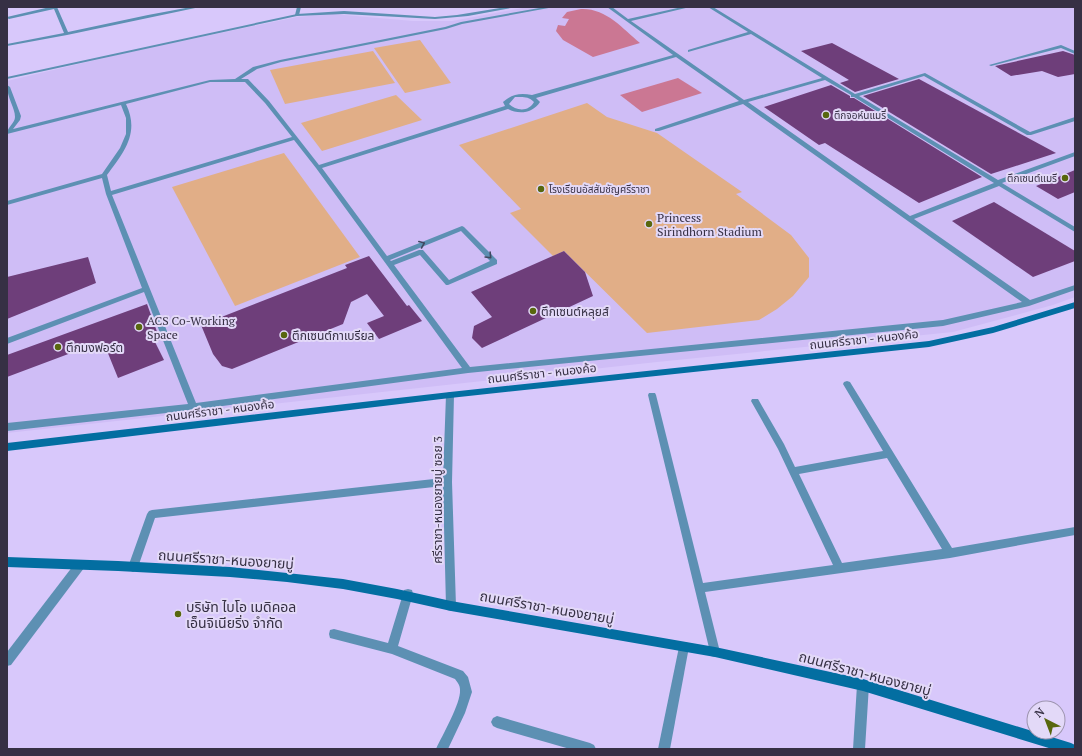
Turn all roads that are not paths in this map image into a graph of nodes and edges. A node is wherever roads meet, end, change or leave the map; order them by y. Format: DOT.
graph roads {
  1 [pos="55,7"];
  2 [pos="198,7"];
  3 [pos="299,7"];
  4 [pos="514,7"];
  5 [pos="552,7"];
  6 [pos="609,7"];
  7 [pos="688,7"];
  8 [pos="710,7"];
  9 [pos="298,15"];
  10 [pos="9,18"];
  11 [pos="628,20"];
  12 [pos="751,33"];
  13 [pos="67,34"];
  14 [pos="7,45"];
  15 [pos="690,51"];
  16 [pos="1075,53"];
  17 [pos="677,55"];
  18 [pos="991,65"];
  19 [pos="7,78"];
  20 [pos="826,78"];
  21 [pos="237,79"];
  22 [pos="7,87"];
  23 [pos="853,96"];
  24 [pos="532,97"];
  25 [pos="743,102"];
  26 [pos="124,103"];
  27 [pos="508,107"];
  28 [pos="1075,119"];
  29 [pos="1067,122"];
  30 [pos="1075,127"];
  31 [pos="657,130"];
  32 [pos="295,138"];
  33 [pos="1075,154"];
  34 [pos="318,167"];
  35 [pos="104,175"];
  36 [pos="998,183"];
  37 [pos="109,194"];
  38 [pos="7,203"];
  39 [pos="911,218"];
  40 [pos="1075,230"];
  41 [pos="388,262"];
  42 [pos="1075,287"];
  43 [pos="146,289"];
  44 [pos="1029,302"];
  45 [pos="1075,305"];
  46 [pos="7,340"];
  47 [pos="468,370"];
  48 [pos="847,384"];
  49 [pos="450,395"];
  50 [pos="652,395"];
  51 [pos="755,401"];
  52 [pos="193,406"];
  53 [pos="7,426"];
  54 [pos="7,447"];
  55 [pos="889,454"];
  56 [pos="793,471"];
  57 [pos="447,482"];
  58 [pos="1075,531"];
  59 [pos="950,553"];
  60 [pos="7,562"];
  61 [pos="80,564"];
  62 [pos="133,567"];
  63 [pos="840,569"];
  64 [pos="700,588"];
  65 [pos="408,594"];
  66 [pos="451,606"];
  67 [pos="334,634"];
  68 [pos="684,647"];
  69 [pos="392,649"];
  70 [pos="715,652"];
  71 [pos="7,661"];
  72 [pos="862,685"];
  73 [pos="497,722"];
  74 [pos="442,749"];
  75 [pos="590,749"];
  76 [pos="664,749"];
  77 [pos="859,749"];
  78 [pos="1071,749"];
  1 -- 10 [label="street"];
  1 -- 13 [label="street"];
  2 -- 13 [label="street"];
  3 -- 9 [label="street"];
  4 -- 9 [label="street"];
  5 -- 21 [label="street"];
  6 -- 11 [label="street"];
  7 -- 11 [label="street"];
  8 -- 12 [label="street"];
  9 -- 19 [label="street"];
  11 -- 17 [label="street"];
  12 -- 15 [label="street"];
  12 -- 20 [label="street"];
  13 -- 14 [label="street"];
  16 -- 18 [label="street"];
  17 -- 24 [label="street"];
  17 -- 25 [label="street"];
  20 -- 23 [label="street"];
  20 -- 25 [label="street"];
  21 -- 26 [label="street"];
  21 -- 32 [label="street"];
  22 -- 26 [label="street"];
  23 -- 29 [label="street"];
  23 -- 36 [label="street"];
  24 -- 27 [label="street"];
  24 -- 27 [label="street"];
  25 -- 31 [label="street"];
  25 -- 39 [label="street"];
  26 -- 35 [label="street"];
  27 -- 34 [label="street"];
  28 -- 29 [label="street"];
  29 -- 30 [label="street"];
  32 -- 34 [label="street"];
  32 -- 37 [label="street"];
  33 -- 36 [label="street"];
  34 -- 41 [label="street"];
  35 -- 37 [label="street"];
  35 -- 38 [label="street"];
  36 -- 39 [label="street"];
  36 -- 40 [label="street"];
  37 -- 43 [label="street"];
  39 -- 44 [label="street"];
  41 -- 41 [label="street, one-way"];
  41 -- 47 [label="street"];
  42 -- 44 [label="street"];
  43 -- 46 [label="street"];
  43 -- 52 [label="street"];
  44 -- 47 [label="street"];
  45 -- 49 [label="main road, ถนนศรีราชา - หนองค้อ"];
  47 -- 52 [label="street"];
  48 -- 55 [label="street"];
  49 -- 54 [label="main road, ถนนศรีราชา - หนองค้อ"];
  49 -- 57 [label="street, ศรีราชา-หนองยายบู่ ซอย 3"];
  50 -- 64 [label="street"];
  51 -- 56 [label="street"];
  52 -- 53 [label="street"];
  55 -- 56 [label="street"];
  55 -- 59 [label="street"];
  56 -- 63 [label="street"];
  57 -- 62 [label="street"];
  57 -- 66 [label="street, ศรีราชา-หนองยายบู่ ซอย 3"];
  58 -- 59 [label="street"];
  59 -- 63 [label="street"];
  60 -- 61 [label="main road, ถนนศรีราชา-หนองยายบู่"];
  61 -- 62 [label="main road, ถนนศรีราชา-หนองยายบู่"];
  61 -- 71 [label="street"];
  62 -- 65 [label="main road, ถนนศรีราชา-หนองยายบู่"];
  63 -- 64 [label="street"];
  64 -- 70 [label="street"];
  65 -- 66 [label="main road, ถนนศรีราชา-หนองยายบู่"];
  65 -- 69 [label="street"];
  66 -- 68 [label="main road, ถนนศรีราชา-หนองยายบู่"];
  67 -- 69 [label="street"];
  68 -- 70 [label="main road, ถนนศรีราชา-หนองยายบู่"];
  68 -- 76 [label="street"];
  69 -- 74 [label="street"];
  70 -- 72 [label="main road, ถนนศรีราชา-หนองยายบู่"];
  72 -- 77 [label="street"];
  72 -- 78 [label="main road, ถนนศรีราชา-หนองยายบู่"];
  73 -- 75 [label="street"];
}
